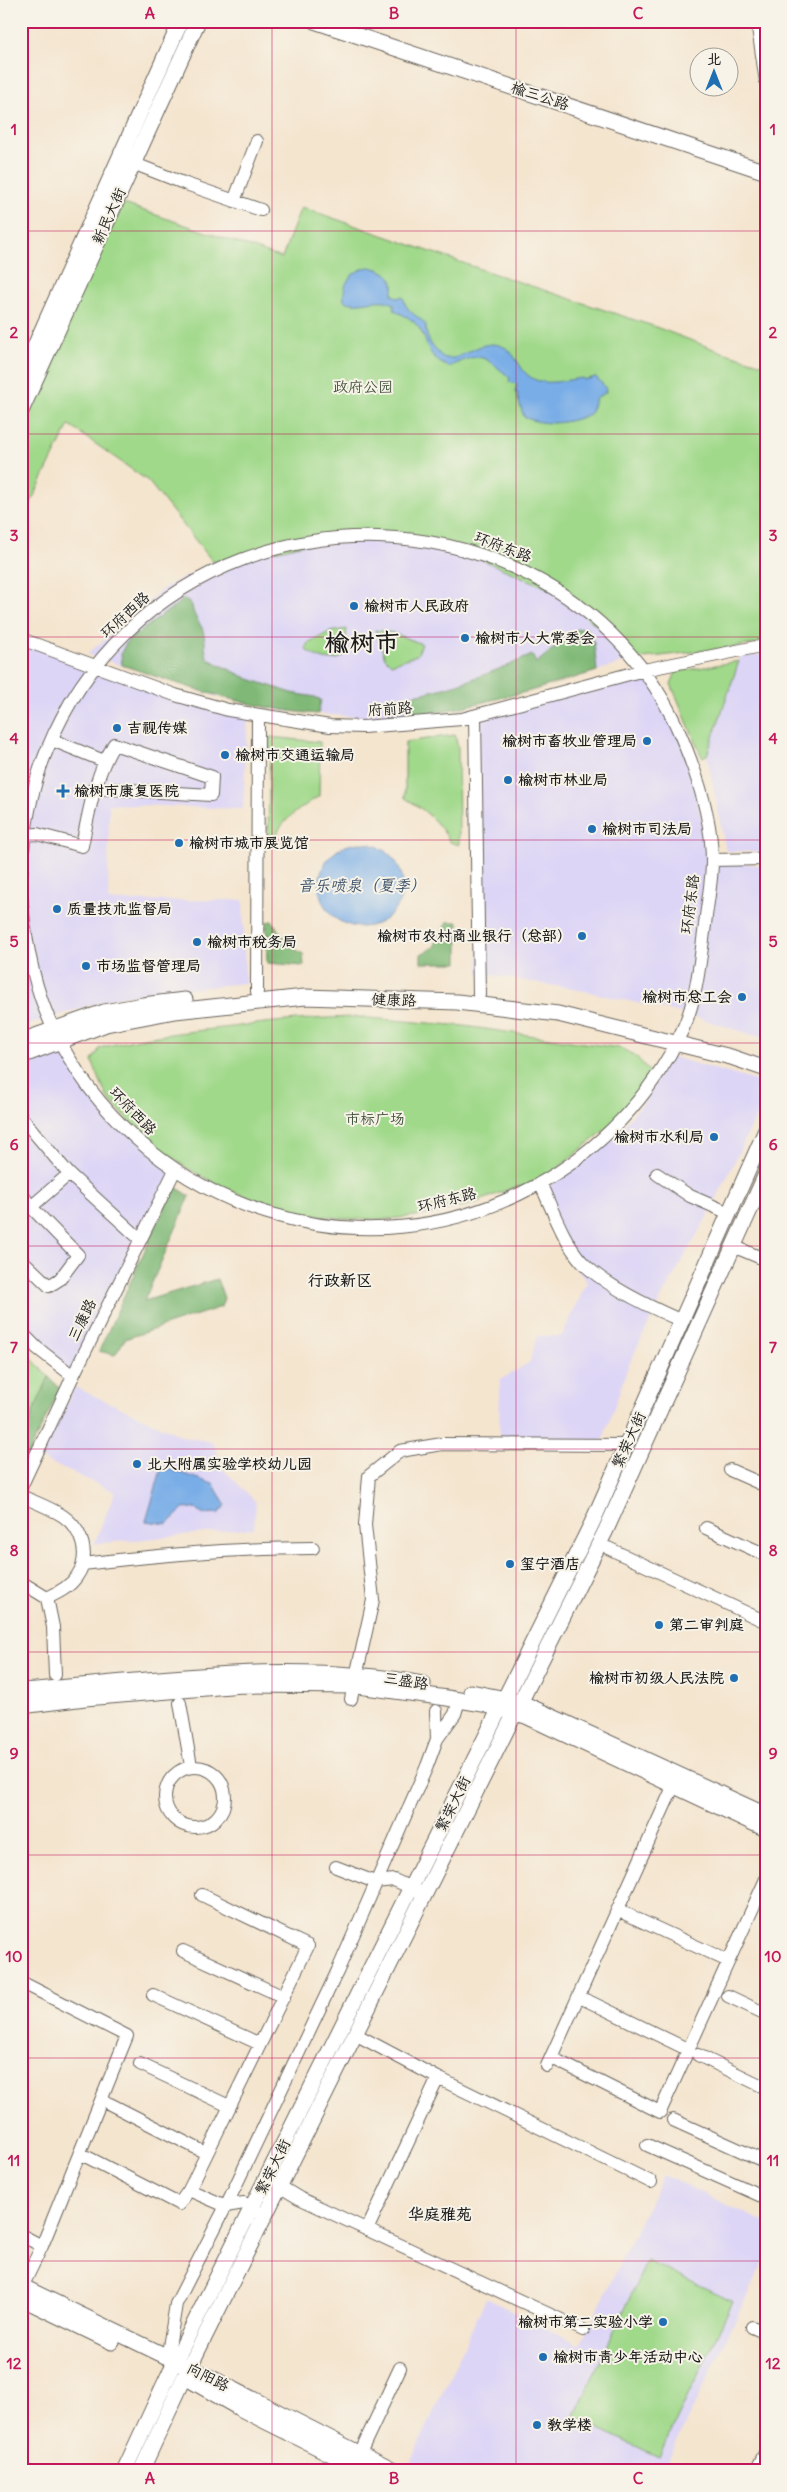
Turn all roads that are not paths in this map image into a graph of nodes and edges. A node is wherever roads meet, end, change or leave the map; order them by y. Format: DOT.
graph roads {
  1 [pos="181,21"];
  2 [pos="198,21"];
  3 [pos="314,21"];
  4 [pos="339,21"];
  5 [pos="757,21"];
  6 [pos="766,82"];
  7 [pos="257,141"];
  8 [pos="127,160"];
  9 [pos="766,164"];
  10 [pos="766,172"];
  11 [pos="234,201"];
  12 [pos="261,210"];
  13 [pos="21,376"];
  14 [pos="21,411"];
  15 [pos="395,536"];
  16 [pos="21,639"];
  17 [pos="766,645"];
  18 [pos="96,666"];
  19 [pos="644,670"];
  20 [pos="258,716"];
  21 [pos="475,716"];
  22 [pos="52,740"];
  23 [pos="104,761"];
  24 [pos="94,788"];
  25 [pos="24,835"];
  26 [pos="766,859"];
  27 [pos="712,860"];
  28 [pos="21,877"];
  29 [pos="21,896"];
  30 [pos="257,992"];
  31 [pos="479,995"];
  32 [pos="57,1035"];
  33 [pos="678,1039"];
  34 [pos="21,1041"];
  35 [pos="21,1056"];
  36 [pos="766,1059"];
  37 [pos="766,1069"];
  38 [pos="21,1117"];
  39 [pos="766,1130"];
  40 [pos="175,1170"];
  41 [pos="69,1174"];
  42 [pos="657,1174"];
  43 [pos="766,1174"];
  44 [pos="540,1183"];
  45 [pos="21,1193"];
  46 [pos="26,1209"];
  47 [pos="729,1213"];
  48 [pos="346,1228"];
  49 [pos="140,1239"];
  50 [pos="733,1246"];
  51 [pos="21,1258"];
  52 [pos="766,1260"];
  53 [pos="682,1321"];
  54 [pos="21,1332"];
  55 [pos="72,1376"];
  56 [pos="627,1445"];
  57 [pos="730,1470"];
  58 [pos="766,1486"];
  59 [pos="21,1487"];
  60 [pos="21,1496"];
  61 [pos="706,1528"];
  62 [pos="313,1548"];
  63 [pos="608,1548"];
  64 [pos="766,1555"];
  65 [pos="83,1564"];
  66 [pos="21,1582"];
  67 [pos="47,1598"];
  68 [pos="766,1622"];
  69 [pos="55,1675"];
  70 [pos="353,1686"];
  71 [pos="21,1691"];
  72 [pos="459,1700"];
  73 [pos="180,1703"];
  74 [pos="510,1705"];
  75 [pos="21,1706"];
  76 [pos="436,1711"];
  77 [pos="437,1739"];
  78 [pos="190,1766"];
  79 [pos="676,1780"];
  80 [pos="766,1815"];
  81 [pos="766,1829"];
  82 [pos="336,1867"];
  83 [pos="766,1879"];
  84 [pos="375,1882"];
  85 [pos="418,1891"];
  86 [pos="202,1894"];
  87 [pos="626,1914"];
  88 [pos="183,1951"];
  89 [pos="728,1961"];
  90 [pos="21,1982"];
  91 [pos="153,1995"];
  92 [pos="728,1996"];
  93 [pos="284,1997"];
  94 [pos="586,2000"];
  95 [pos="766,2014"];
  96 [pos="355,2034"];
  97 [pos="260,2044"];
  98 [pos="693,2053"];
  99 [pos="140,2064"];
  100 [pos="438,2078"];
  101 [pos="766,2088"];
  102 [pos="110,2104"];
  103 [pos="229,2106"];
  104 [pos="673,2120"];
  105 [pos="648,2145"];
  106 [pos="206,2153"];
  107 [pos="87,2157"];
  108 [pos="766,2162"];
  109 [pos="651,2182"];
  110 [pos="279,2186"];
  111 [pos="189,2190"];
  112 [pos="766,2198"];
  113 [pos="226,2206"];
  114 [pos="258,2212"];
  115 [pos="367,2230"];
  116 [pos="21,2236"];
  117 [pos="42,2246"];
  118 [pos="22,2290"];
  119 [pos="752,2327"];
  120 [pos="584,2330"];
  121 [pos="766,2333"];
  122 [pos="169,2347"];
  123 [pos="400,2368"];
  124 [pos="180,2369"];
  125 [pos="766,2450"];
  126 [pos="360,2453"];
  127 [pos="124,2471"];
  128 [pos="141,2471"];
  129 [pos="365,2471"];
  130 [pos="394,2471"];
  131 [pos="756,2471"];
  1 -- 8 [label="main road, 新民大街"];
  2 -- 8 [label="main road, 新民大街"];
  3 -- 10 [label="main road, 榆三公路"];
  4 -- 9 [label="main road, 榆三公路"];
  5 -- 6 [label="street"];
  7 -- 11 [label="street"];
  8 -- 11 [label="street"];
  8 -- 13 [label="main road, 新民大街"];
  8 -- 14 [label="main road, 新民大街"];
  11 -- 12 [label="street"];
  15 -- 18 [label="street, 环府西路"];
  15 -- 19 [label="street, 环府东路"];
  16 -- 18 [label="street, 府前路"];
  17 -- 19 [label="street, 府前路"];
  18 -- 20 [label="street, 府前路"];
  18 -- 22 [label="street, 环府西路"];
  19 -- 21 [label="street, 府前路"];
  19 -- 27 [label="street, 环府东路"];
  20 -- 21 [label="street, 府前路"];
  20 -- 30 [label="street"];
  21 -- 31 [label="street"];
  22 -- 23 [label="street"];
  22 -- 25 [label="street, 环府西路"];
  23 -- 24 [label="street"];
  23 -- 24 [label="street"];
  24 -- 25 [label="street"];
  25 -- 28 [label="street, 环府西路"];
  26 -- 27 [label="street"];
  27 -- 33 [label="street, 环府东路"];
  29 -- 32 [label="street, 环府西路"];
  30 -- 31 [label="main road, 健康路"];
  30 -- 32 [label="main road, 健康路"];
  31 -- 33 [label="main road, 健康路"];
  32 -- 33 [label="main road, 健康路"];
  32 -- 34 [label="main road, 健康路"];
  32 -- 35 [label="main road, 健康路"];
  32 -- 40 [label="street, 环府西路"];
  33 -- 36 [label="main road, 健康路"];
  33 -- 37 [label="main road, 健康路"];
  33 -- 44 [label="street, 环府东路"];
  38 -- 41 [label="street"];
  39 -- 47 [label="main road, 繁荣大街"];
  40 -- 48 [label="street, 环府西路"];
  40 -- 49 [label="street, 三康路"];
  41 -- 46 [label="street"];
  41 -- 49 [label="street"];
  42 -- 47 [label="street"];
  43 -- 50 [label="main road, 繁荣大街"];
  44 -- 48 [label="street, 环府东路"];
  44 -- 53 [label="street"];
  45 -- 46 [label="street"];
  46 -- 51 [label="street"];
  47 -- 53 [label="main road, 繁荣大街"];
  49 -- 55 [label="street, 三康路"];
  50 -- 52 [label="street"];
  50 -- 74 [label="main road, 繁荣大街"];
  53 -- 56 [label="main road, 繁荣大街"];
  54 -- 55 [label="street"];
  55 -- 59 [label="street, 三康路"];
  56 -- 70 [label="street"];
  56 -- 74 [label="main road, 繁荣大街"];
  57 -- 58 [label="street"];
  60 -- 65 [label="street"];
  61 -- 64 [label="street"];
  62 -- 65 [label="street"];
  63 -- 68 [label="street"];
  65 -- 67 [label="street"];
  66 -- 67 [label="street"];
  67 -- 69 [label="street"];
  70 -- 71 [label="main road, 三盛路"];
  70 -- 72 [label="main road, 三盛路"];
  70 -- 74 [label="main road, 三盛路"];
  70 -- 75 [label="main road"];
  72 -- 74 [label="main road, 三盛路"];
  72 -- 77 [label="street"];
  73 -- 78 [label="street"];
  74 -- 79 [label="main road, 三盛路"];
  74 -- 85 [label="main road, 繁荣大街"];
  76 -- 77 [label="street"];
  77 -- 84 [label="street"];
  78 -- 78 [label="street"];
  79 -- 80 [label="main road, 三盛路"];
  79 -- 81 [label="main road, 三盛路"];
  79 -- 98 [label="street"];
  82 -- 84 [label="street"];
  83 -- 89 [label="street"];
  84 -- 85 [label="street"];
  84 -- 113 [label="street"];
  85 -- 96 [label="main road, 繁荣大街"];
  85 -- 114 [label="main road, 繁荣大街"];
  86 -- 93 [label="street"];
  87 -- 89 [label="street"];
  88 -- 93 [label="street"];
  89 -- 98 [label="street"];
  90 -- 117 [label="street"];
  91 -- 97 [label="street"];
  92 -- 95 [label="street"];
  93 -- 97 [label="street"];
  94 -- 98 [label="street"];
  96 -- 100 [label="street"];
  96 -- 110 [label="main road, 繁荣大街"];
  97 -- 103 [label="street"];
  98 -- 101 [label="street"];
  99 -- 103 [label="street"];
  100 -- 109 [label="street"];
  100 -- 115 [label="street"];
  102 -- 106 [label="street"];
  103 -- 106 [label="street"];
  104 -- 108 [label="street"];
  105 -- 112 [label="street"];
  106 -- 111 [label="street"];
  107 -- 111 [label="street"];
  110 -- 114 [label="main road, 繁荣大街"];
  110 -- 115 [label="street"];
  111 -- 113 [label="street"];
  113 -- 114 [label="street"];
  113 -- 122 [label="street"];
  114 -- 124 [label="main road, 繁荣大街"];
  115 -- 120 [label="street"];
  116 -- 117 [label="street"];
  117 -- 118 [label="street"];
  118 -- 124 [label="main road, 向阳路"];
  119 -- 121 [label="street"];
  123 -- 126 [label="street"];
  124 -- 126 [label="main road, 向阳路"];
  124 -- 127 [label="main road, 繁荣大街"];
  124 -- 128 [label="main road, 繁荣大街"];
  124 -- 129 [label="main road, 向阳路"];
  125 -- 131 [label="street"];
  126 -- 130 [label="main road, 向阳路"];
}
